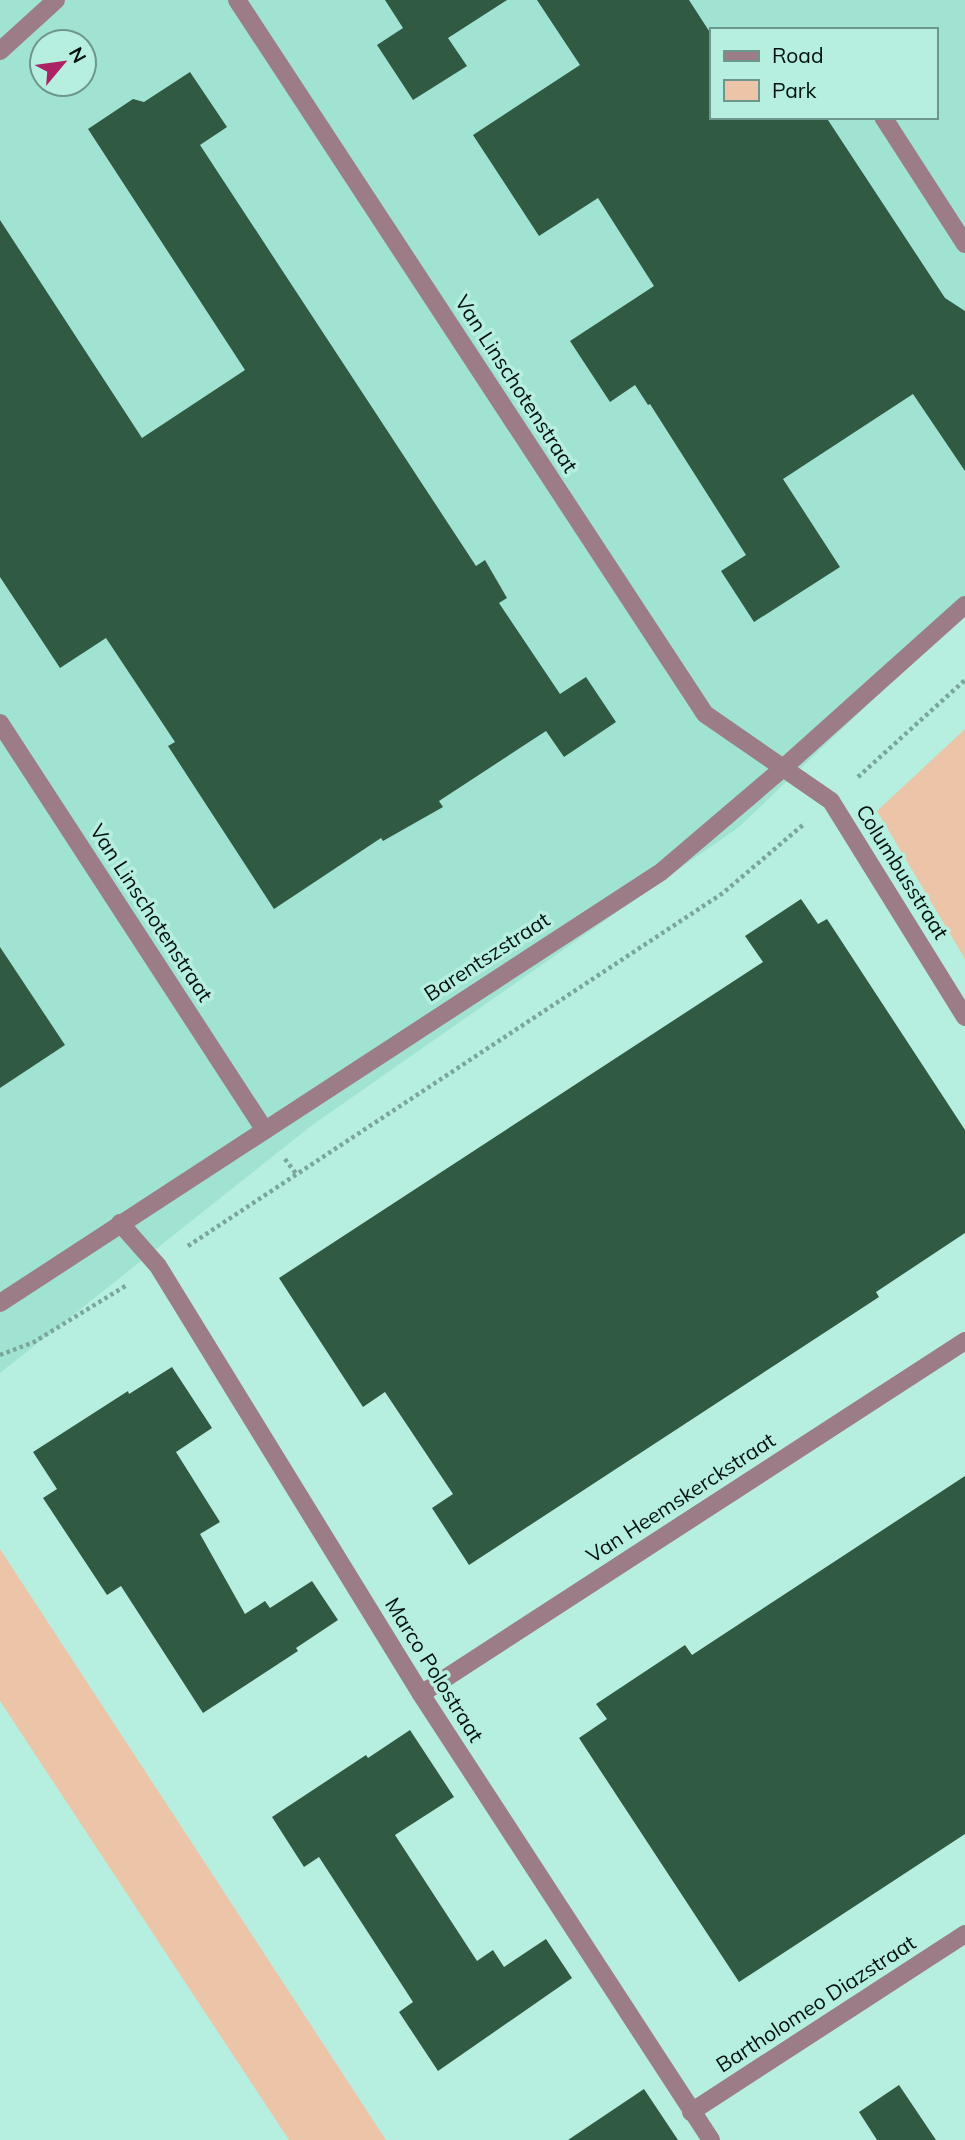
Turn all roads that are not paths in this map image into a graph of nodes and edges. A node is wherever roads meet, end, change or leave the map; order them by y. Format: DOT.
graph roads {
  1 [pos="56,0"];
  2 [pos="237,0"];
  3 [pos="0,51"];
  4 [pos="884,119"];
  5 [pos="965,244"];
  6 [pos="965,605"];
  7 [pos="0,723"];
  8 [pos="782,769"];
  9 [pos="965,1017"];
  10 [pos="264,1129"];
  11 [pos="120,1223"];
  12 [pos="0,1303"];
  13 [pos="965,1340"];
  14 [pos="421,1694"];
  15 [pos="965,1934"];
  16 [pos="691,2112"];
  17 [pos="711,2140"];
  1 -- 3 [label="street"];
  2 -- 8 [label="street, Van Linschotenstraat"];
  4 -- 5 [label="street"];
  6 -- 8 [label="street, Barentszstraat"];
  7 -- 10 [label="street, Van Linschotenstraat"];
  8 -- 9 [label="street, Columbusstraat"];
  8 -- 10 [label="street, Barentszstraat"];
  10 -- 11 [label="street, Barentszstraat"];
  11 -- 12 [label="street, Barentszstraat"];
  11 -- 14 [label="street, Marco Polostraat"];
  13 -- 14 [label="street, Van Heemskerckstraat"];
  14 -- 16 [label="street, Marco Polostraat"];
  15 -- 16 [label="street, Bartholomeo Diazstraat"];
  16 -- 17 [label="street, Marco Polostraat"];
}
